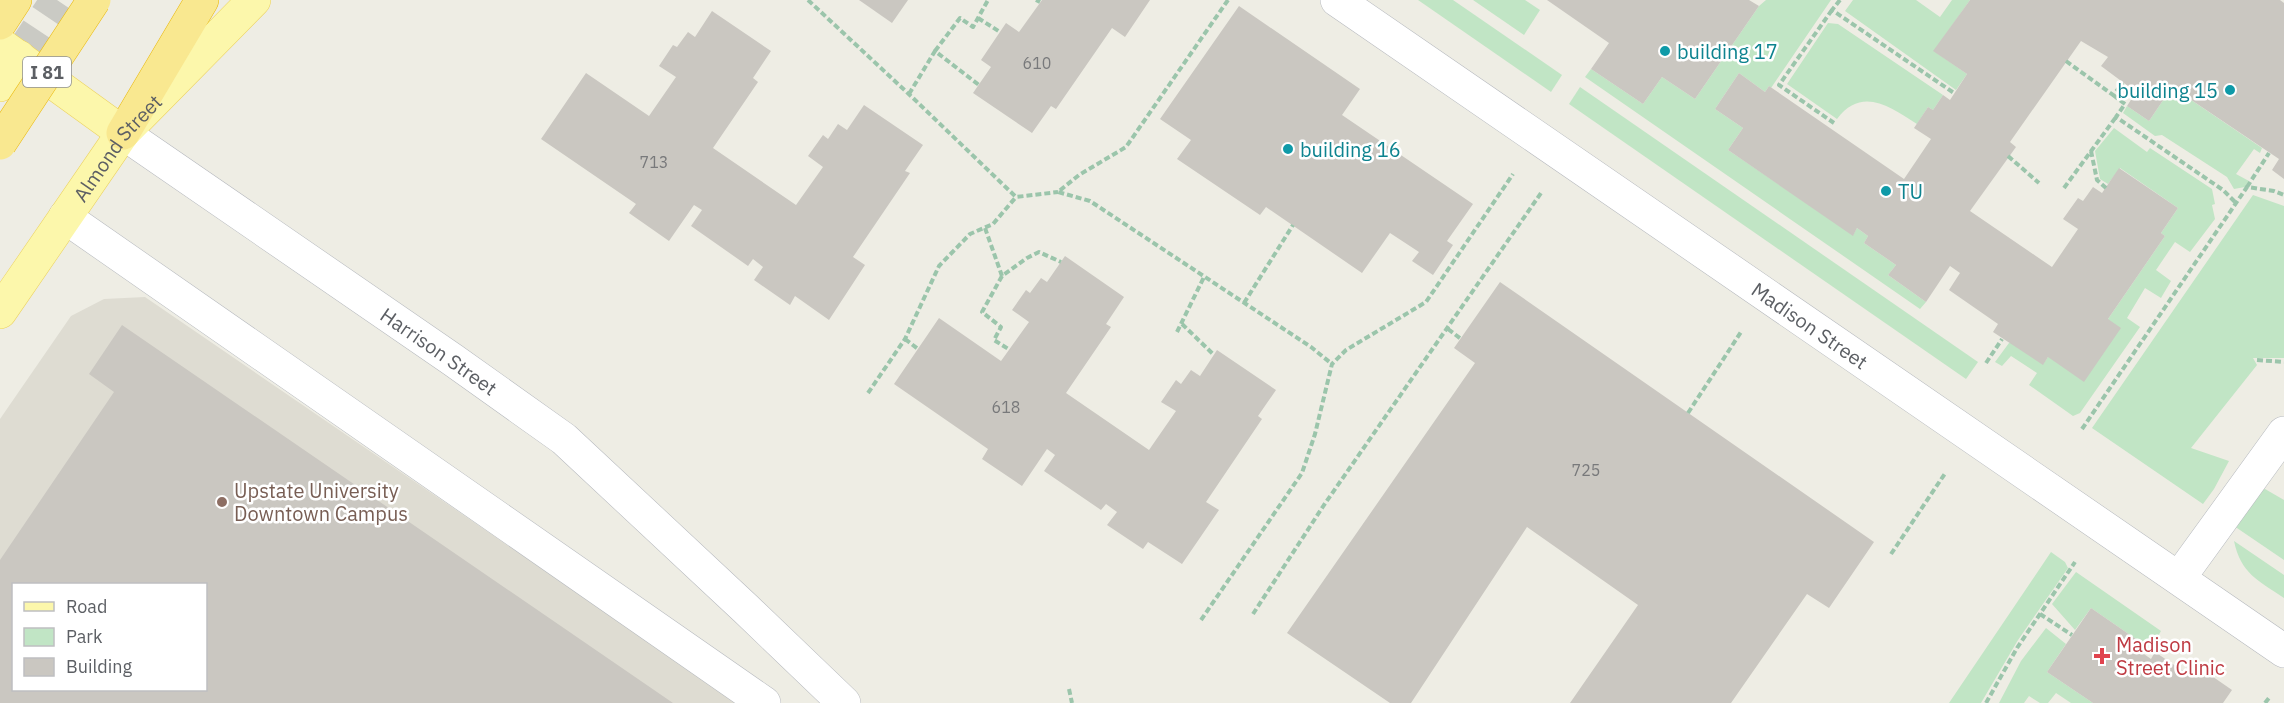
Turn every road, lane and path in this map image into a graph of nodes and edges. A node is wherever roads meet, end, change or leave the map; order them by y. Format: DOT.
graph roads {
  1 [pos="15,0"];
  2 [pos="94,0"];
  3 [pos="202,0"];
  4 [pos="254,0"];
  5 [pos="808,0"];
  6 [pos="988,0"];
  7 [pos="1228,0"];
  8 [pos="1337,0"];
  9 [pos="1840,0"];
  10 [pos="1832,10"];
  11 [pos="978,18"];
  12 [pos="0,23"];
  13 [pos="1000,32"];
  14 [pos="10,50"];
  15 [pos="935,51"];
  16 [pos="2066,61"];
  17 [pos="2123,83"];
  18 [pos="0,85"];
  19 [pos="979,85"];
  20 [pos="1954,93"];
  21 [pos="909,94"];
  22 [pos="2113,95"];
  23 [pos="2116,117"];
  24 [pos="1834,123"];
  25 [pos="123,133"];
  26 [pos="0,143"];
  27 [pos="2091,150"];
  28 [pos="2269,153"];
  29 [pos="2008,156"];
  30 [pos="1513,174"];
  31 [pos="2039,183"];
  32 [pos="2247,187"];
  33 [pos="2064,188"];
  34 [pos="2106,188"];
  35 [pos="1058,192"];
  36 [pos="1541,193"];
  37 [pos="2284,195"];
  38 [pos="1016,197"];
  39 [pos="2236,203"];
  40 [pos="65,217"];
  41 [pos="1293,225"];
  42 [pos="985,228"];
  43 [pos="1060,262"];
  44 [pos="1002,276"];
  45 [pos="1204,277"];
  46 [pos="1244,303"];
  47 [pos="0,312"];
  48 [pos="1182,324"];
  49 [pos="1448,329"];
  50 [pos="1177,332"];
  51 [pos="1741,332"];
  52 [pos="905,339"];
  53 [pos="1461,339"];
  54 [pos="2002,339"];
  55 [pos="918,349"];
  56 [pos="1010,350"];
  57 [pos="1214,355"];
  58 [pos="2257,360"];
  59 [pos="2284,362"];
  60 [pos="1986,363"];
  61 [pos="1332,364"];
  62 [pos="868,393"];
  63 [pos="1688,413"];
  64 [pos="2082,429"];
  65 [pos="2284,433"];
  66 [pos="1946,472"];
  67 [pos="1891,554"];
  68 [pos="2075,562"];
  69 [pos="2179,578"];
  70 [pos="1253,614"];
  71 [pos="2040,614"];
  72 [pos="1201,620"];
  73 [pos="2072,635"];
  74 [pos="2284,651"];
  75 [pos="1069,689"];
  76 [pos="2269,698"];
  77 [pos="764,703"];
  78 [pos="844,703"];
  79 [pos="1072,703"];
  80 [pos="1986,703"];
  81 [pos="2265,703"];
  1 -- 12 [label="highway"];
  2 -- 26 [label="highway, I 81, bridge"];
  3 -- 25 [label="highway"];
  4 -- 25 [label="main road, Almond Street"];
  5 -- 21 [label="path"];
  6 -- 11 [label="path"];
  7 -- 35 [label="path"];
  8 -- 69 [label="street, Madison Street"];
  9 -- 10 [label="path"];
  10 -- 20 [label="path"];
  10 -- 24 [label="path"];
  11 -- 13 [label="path"];
  11 -- 15 [label="path"];
  14 -- 18 [label="main road"];
  14 -- 25 [label="main road, Harrison Street"];
  15 -- 19 [label="path"];
  15 -- 21 [label="path"];
  16 -- 22 [label="path"];
  17 -- 22 [label="path"];
  21 -- 38 [label="path"];
  22 -- 23 [label="path"];
  23 -- 27 [label="path"];
  23 -- 39 [label="path"];
  25 -- 40 [label="main road, Almond Street"];
  25 -- 78 [label="street, Harrison Street"];
  27 -- 33 [label="path"];
  27 -- 34 [label="path"];
  28 -- 32 [label="path"];
  29 -- 31 [label="path"];
  30 -- 61 [label="path"];
  32 -- 37 [label="path"];
  32 -- 39 [label="path"];
  35 -- 38 [label="path"];
  35 -- 45 [label="path"];
  36 -- 49 [label="path"];
  38 -- 42 [label="path"];
  39 -- 64 [label="path"];
  40 -- 47 [label="main road, Almond Street"];
  40 -- 77 [label="street"];
  41 -- 46 [label="path"];
  42 -- 44 [label="path"];
  42 -- 52 [label="path"];
  43 -- 44 [label="path"];
  44 -- 56 [label="path"];
  45 -- 46 [label="path"];
  45 -- 48 [label="path"];
  46 -- 61 [label="path"];
  48 -- 50 [label="path"];
  48 -- 57 [label="path"];
  49 -- 53 [label="path"];
  49 -- 70 [label="path"];
  51 -- 63 [label="path"];
  52 -- 55 [label="path"];
  52 -- 62 [label="path"];
  54 -- 60 [label="path"];
  58 -- 59 [label="path"];
  61 -- 72 [label="path"];
  65 -- 69 [label="street"];
  66 -- 67 [label="path"];
  68 -- 71 [label="path"];
  69 -- 74 [label="street, Madison Street"];
  71 -- 73 [label="path"];
  71 -- 80 [label="path"];
  75 -- 79 [label="path"];
  76 -- 81 [label="path"];
}
